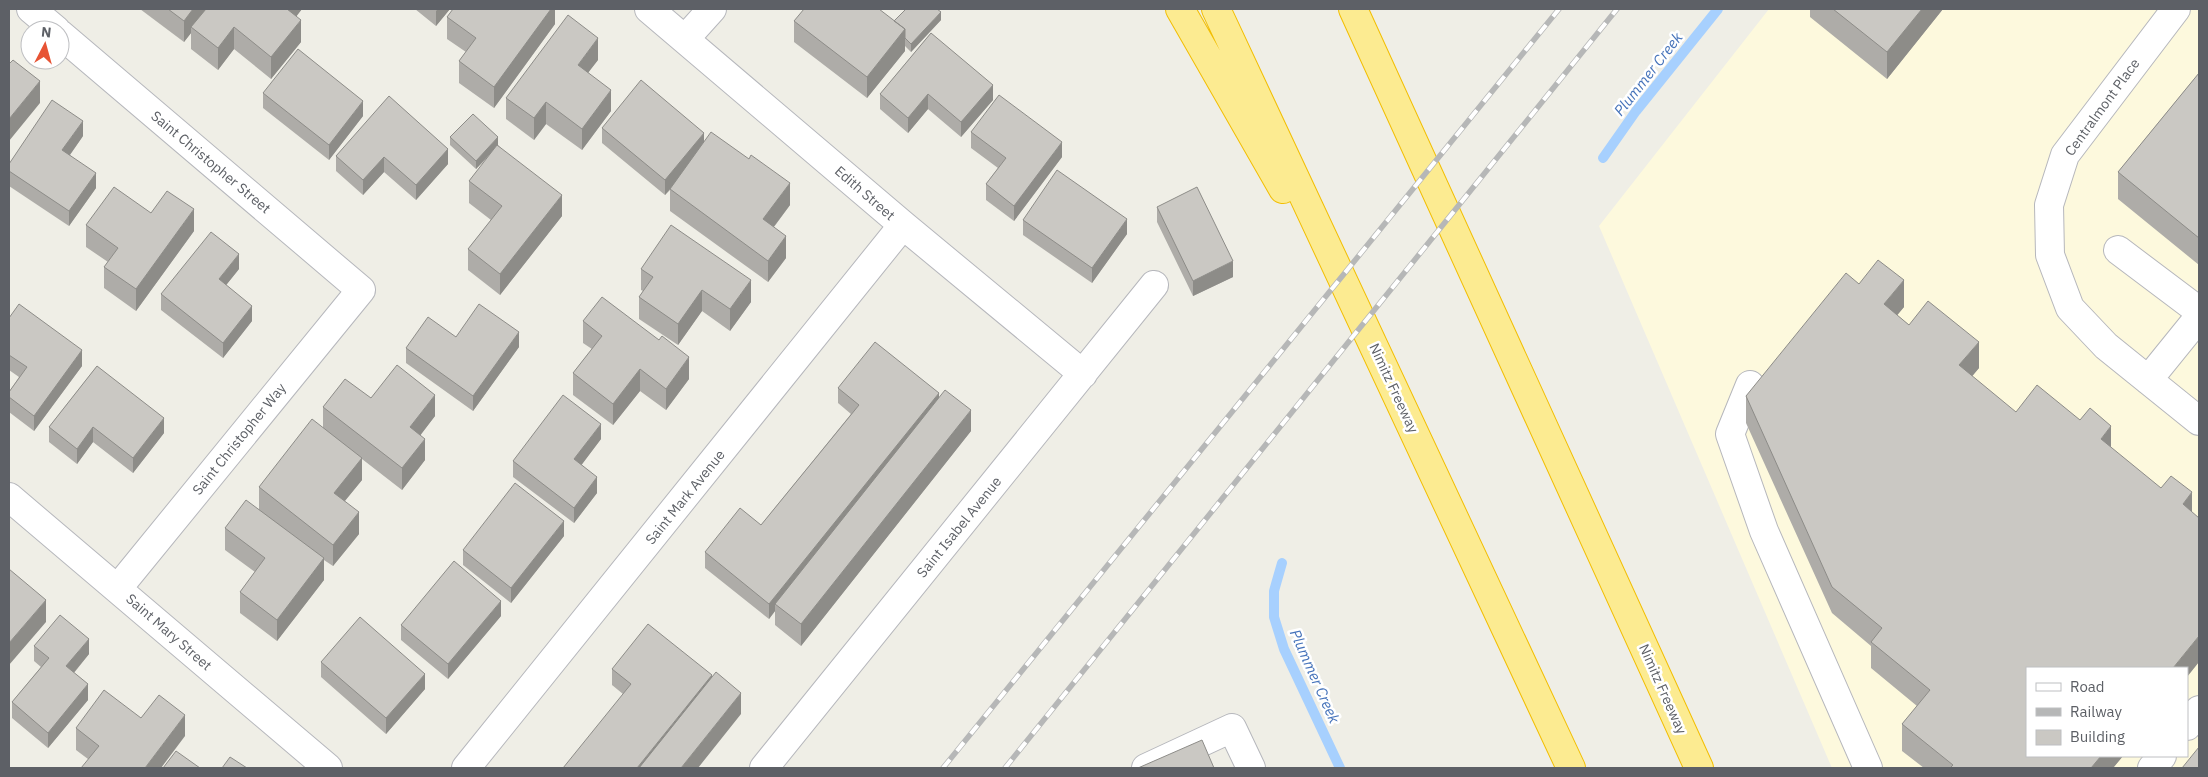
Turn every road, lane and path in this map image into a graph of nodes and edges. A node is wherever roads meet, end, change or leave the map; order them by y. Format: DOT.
graph roads {
  1 [pos="31,9"];
  2 [pos="649,9"];
  3 [pos="712,9"];
  4 [pos="1180,9"];
  5 [pos="1216,9"];
  6 [pos="1353,9"];
  7 [pos="2176,9"];
  8 [pos="44,20"];
  9 [pos="685,39"];
  10 [pos="70,43"];
  11 [pos="903,225"];
  12 [pos="2118,250"];
  13 [pos="1154,286"];
  14 [pos="361,290"];
  15 [pos="2199,311"];
  16 [pos="2199,317"];
  17 [pos="1383,364"];
  18 [pos="1083,374"];
  19 [pos="2148,380"];
  20 [pos="1750,385"];
  21 [pos="2199,421"];
  22 [pos="9,497"];
  23 [pos="118,588"];
  24 [pos="2199,710"];
  25 [pos="2188,725"];
  26 [pos="2161,757"];
  27 [pos="328,768"];
  28 [pos="466,768"];
  29 [pos="764,768"];
  30 [pos="1146,768"];
  31 [pos="1251,768"];
  32 [pos="1571,768"];
  33 [pos="1699,768"];
  34 [pos="1868,768"];
  35 [pos="2152,768"];
  1 -- 8 [label="street"];
  2 -- 9 [label="street, Edith Street"];
  3 -- 9 [label="street"];
  4 -- 17 [label="highway"];
  5 -- 17 [label="highway, Nimitz Freeway"];
  6 -- 33 [label="highway, Nimitz Freeway"];
  7 -- 19 [label="street, Centralmont Place"];
  9 -- 11 [label="street, Edith Street"];
  10 -- 14 [label="street, Saint Christopher Street"];
  11 -- 18 [label="street, Edith Street"];
  11 -- 28 [label="street, Saint Mark Avenue"];
  12 -- 15 [label="street"];
  13 -- 18 [label="street, Saint Isabel Avenue"];
  14 -- 23 [label="street, Saint Christopher Way"];
  16 -- 19 [label="street"];
  17 -- 32 [label="highway, Nimitz Freeway"];
  18 -- 29 [label="street, Saint Isabel Avenue"];
  19 -- 21 [label="street, Centralmont Place"];
  20 -- 34 [label="street"];
  22 -- 23 [label="street, Saint Mary Street"];
  23 -- 27 [label="street, Saint Mary Street"];
  24 -- 25 [label="street"];
  26 -- 35 [label="street"];
  30 -- 31 [label="street"];
}
